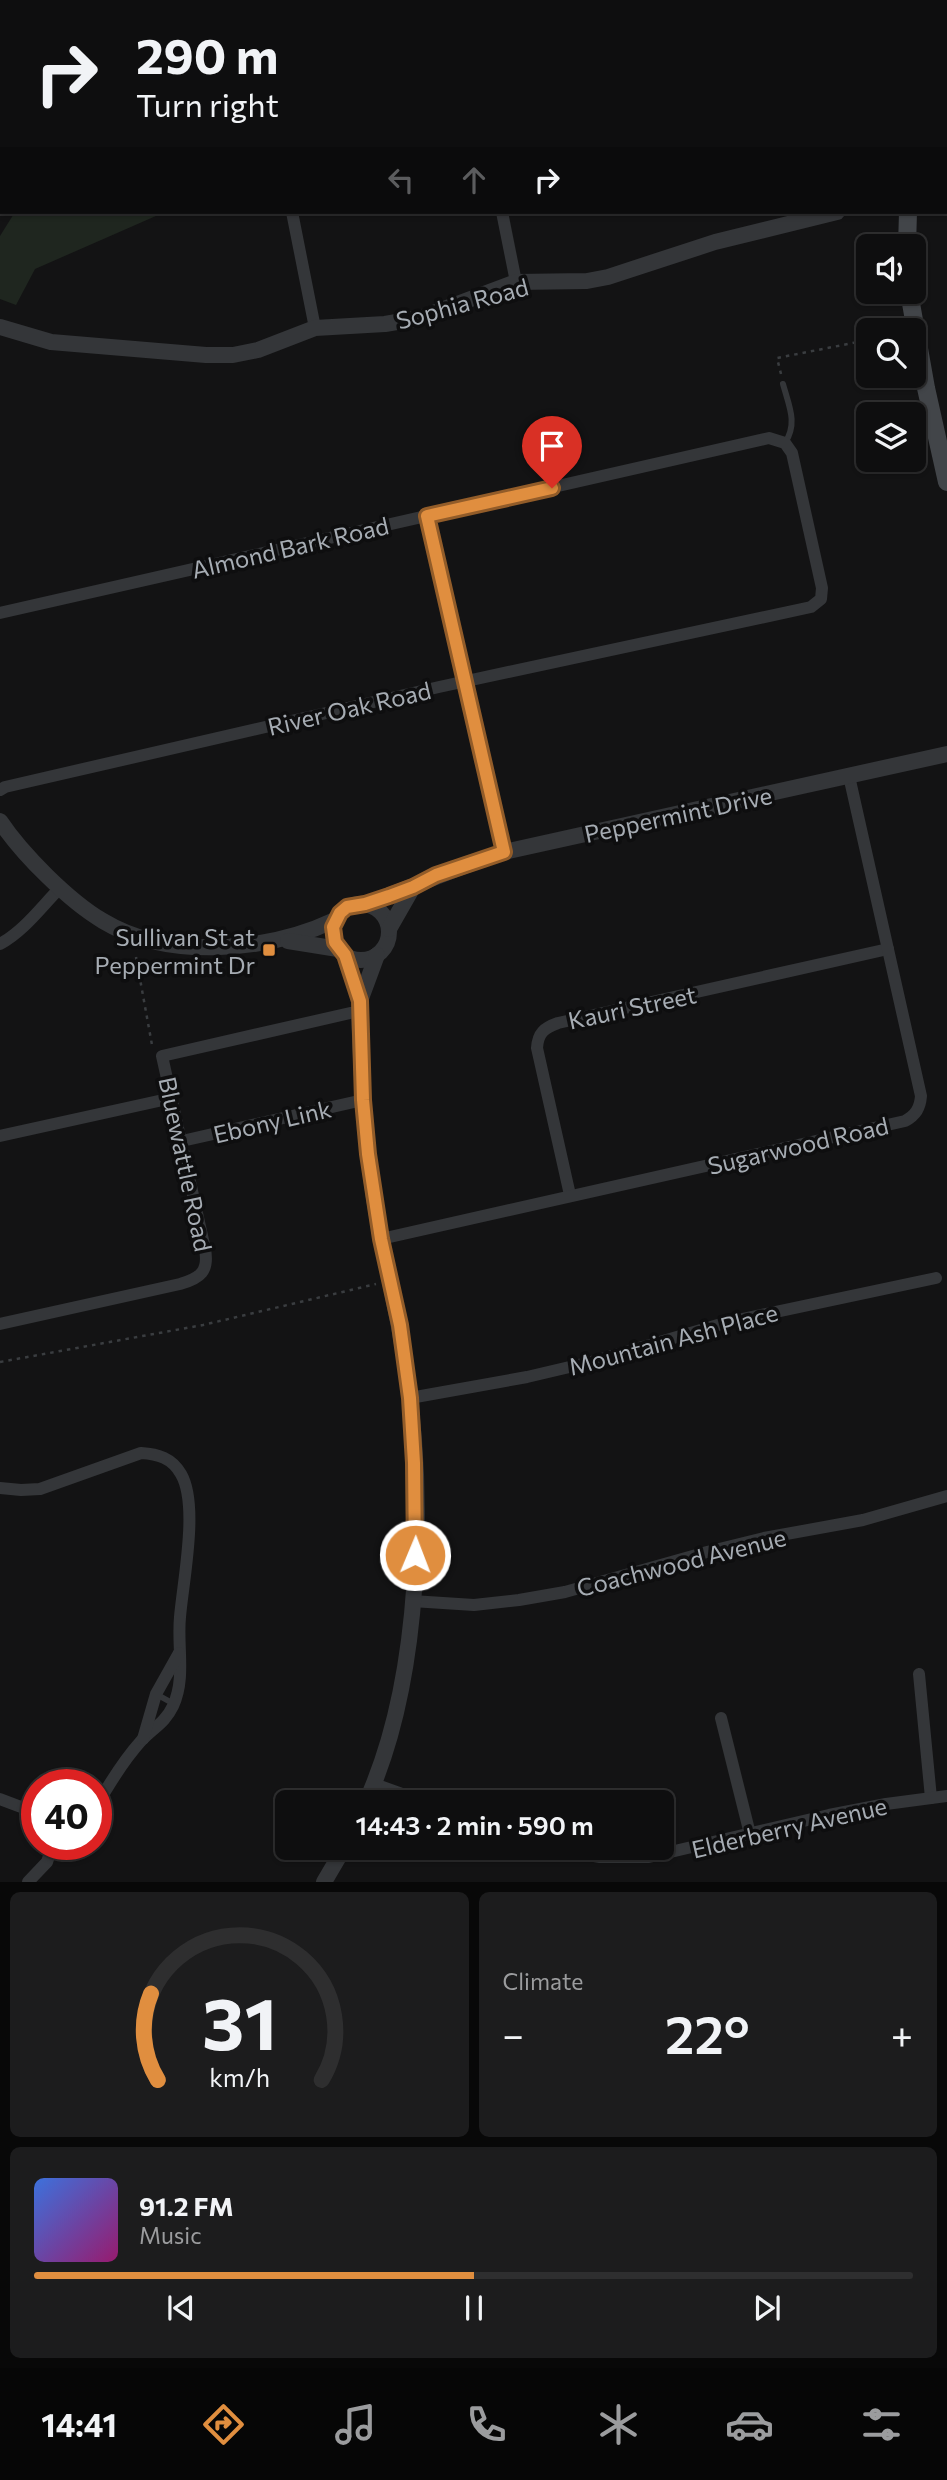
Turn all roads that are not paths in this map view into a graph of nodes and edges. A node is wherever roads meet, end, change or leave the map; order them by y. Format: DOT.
graph roads {
  1 [pos="292,214"];
  2 [pos="502,214"];
  3 [pos="829,214"];
  4 [pos="908,214"];
  5 [pos="907,234"];
  6 [pos="516,282"];
  7 [pos="911,304"];
  8 [pos="0,327"];
  9 [pos="315,328"];
  10 [pos="783,384"];
  11 [pos="785,443"];
  12 [pos="947,482"];
  13 [pos="427,516"];
  14 [pos="0,613"];
  15 [pos="464,682"];
  16 [pos="947,754"];
  17 [pos="849,776"];
  18 [pos="0,790"];
  19 [pos="0,821"];
  20 [pos="504,852"];
  21 [pos="413,887"];
  22 [pos="60,888"];
  23 [pos="365,904"];
  24 [pos="335,920"];
  25 [pos="388,929"];
  26 [pos="282,940"];
  27 [pos="0,944"];
  28 [pos="888,949"];
  29 [pos="342,952"];
  30 [pos="377,955"];
  31 [pos="360,1006"];
  32 [pos="172,1098"];
  33 [pos="363,1100"];
  34 [pos="0,1136"];
  35 [pos="182,1141"];
  36 [pos="570,1195"];
  37 [pos="381,1239"];
  38 [pos="936,1278"];
  39 [pos="0,1324"];
  40 [pos="410,1398"];
  41 [pos="0,1488"];
  42 [pos="947,1496"];
  43 [pos="412,1601"];
  44 [pos="179,1652"];
  45 [pos="919,1674"];
  46 [pos="156,1694"];
  47 [pos="174,1704"];
  48 [pos="721,1718"];
  49 [pos="143,1739"];
  50 [pos="112,1780"];
  51 [pos="374,1784"];
  52 [pos="371,1790"];
  53 [pos="391,1790"];
  54 [pos="947,1796"];
  55 [pos="931,1798"];
  56 [pos="0,1799"];
  57 [pos="21,1807"];
  58 [pos="750,1834"];
  59 [pos="674,1852"];
  60 [pos="47,1860"];
  61 [pos="337,1860"];
  62 [pos="28,1881"];
  63 [pos="324,1881"];
  1 -- 9 [label="street"];
  2 -- 6 [label="street"];
  3 -- 6 [label="street, Sophia Road"];
  4 -- 5 [label="main road"];
  6 -- 9 [label="street, Sophia Road"];
  7 -- 12 [label="main road"];
  8 -- 9 [label="street, Sophia Road"];
  10 -- 11 [label="lane"];
  11 -- 13 [label="street, Almond Bark Road"];
  11 -- 15 [label="street, River Oak Road"];
  13 -- 14 [label="street, Almond Bark Road"];
  13 -- 15 [label="street"];
  15 -- 18 [label="street, River Oak Road"];
  15 -- 20 [label="street"];
  16 -- 17 [label="street, Peppermint Drive"];
  17 -- 20 [label="street, Peppermint Drive"];
  17 -- 28 [label="street, Sugarwood Road"];
  19 -- 22 [label="street"];
  20 -- 21 [label="street, Peppermint Drive"];
  21 -- 23 [label="street, Peppermint Drive"];
  21 -- 25 [label="street"];
  22 -- 26 [label="street"];
  22 -- 27 [label="street"];
  23 -- 24 [label="street"];
  23 -- 25 [label="street"];
  24 -- 26 [label="street"];
  24 -- 29 [label="street"];
  25 -- 30 [label="street"];
  26 -- 29 [label="street"];
  28 -- 36 [label="street, Kauri Street"];
  28 -- 36 [label="street, Sugarwood Road"];
  29 -- 30 [label="street"];
  29 -- 31 [label="street"];
  30 -- 31 [label="street"];
  31 -- 32 [label="street, Bluewattle Road"];
  31 -- 33 [label="street"];
  32 -- 34 [label="street"];
  32 -- 35 [label="street, Bluewattle Road"];
  33 -- 35 [label="street, Ebony Link"];
  33 -- 37 [label="street"];
  35 -- 39 [label="street, Bluewattle Road"];
  36 -- 37 [label="street, Sugarwood Road"];
  37 -- 40 [label="street"];
  38 -- 40 [label="street, Mountain Ash Place"];
  40 -- 43 [label="street"];
  41 -- 44 [label="street"];
  42 -- 43 [label="street, Coachwood Avenue"];
  43 -- 51 [label="street"];
  44 -- 46 [label="street"];
  44 -- 47 [label="street"];
  45 -- 55 [label="street"];
  46 -- 47 [label="lane"];
  46 -- 49 [label="street"];
  47 -- 49 [label="street"];
  48 -- 58 [label="street"];
  49 -- 50 [label="street"];
  51 -- 52 [label="street"];
  51 -- 53 [label="street"];
  54 -- 55 [label="street, Elderberry Avenue"];
  55 -- 58 [label="street, Elderberry Avenue"];
  56 -- 57 [label="street"];
  58 -- 59 [label="street, Elderberry Avenue"];
  60 -- 62 [label="street"];
  61 -- 63 [label="street"];
}
